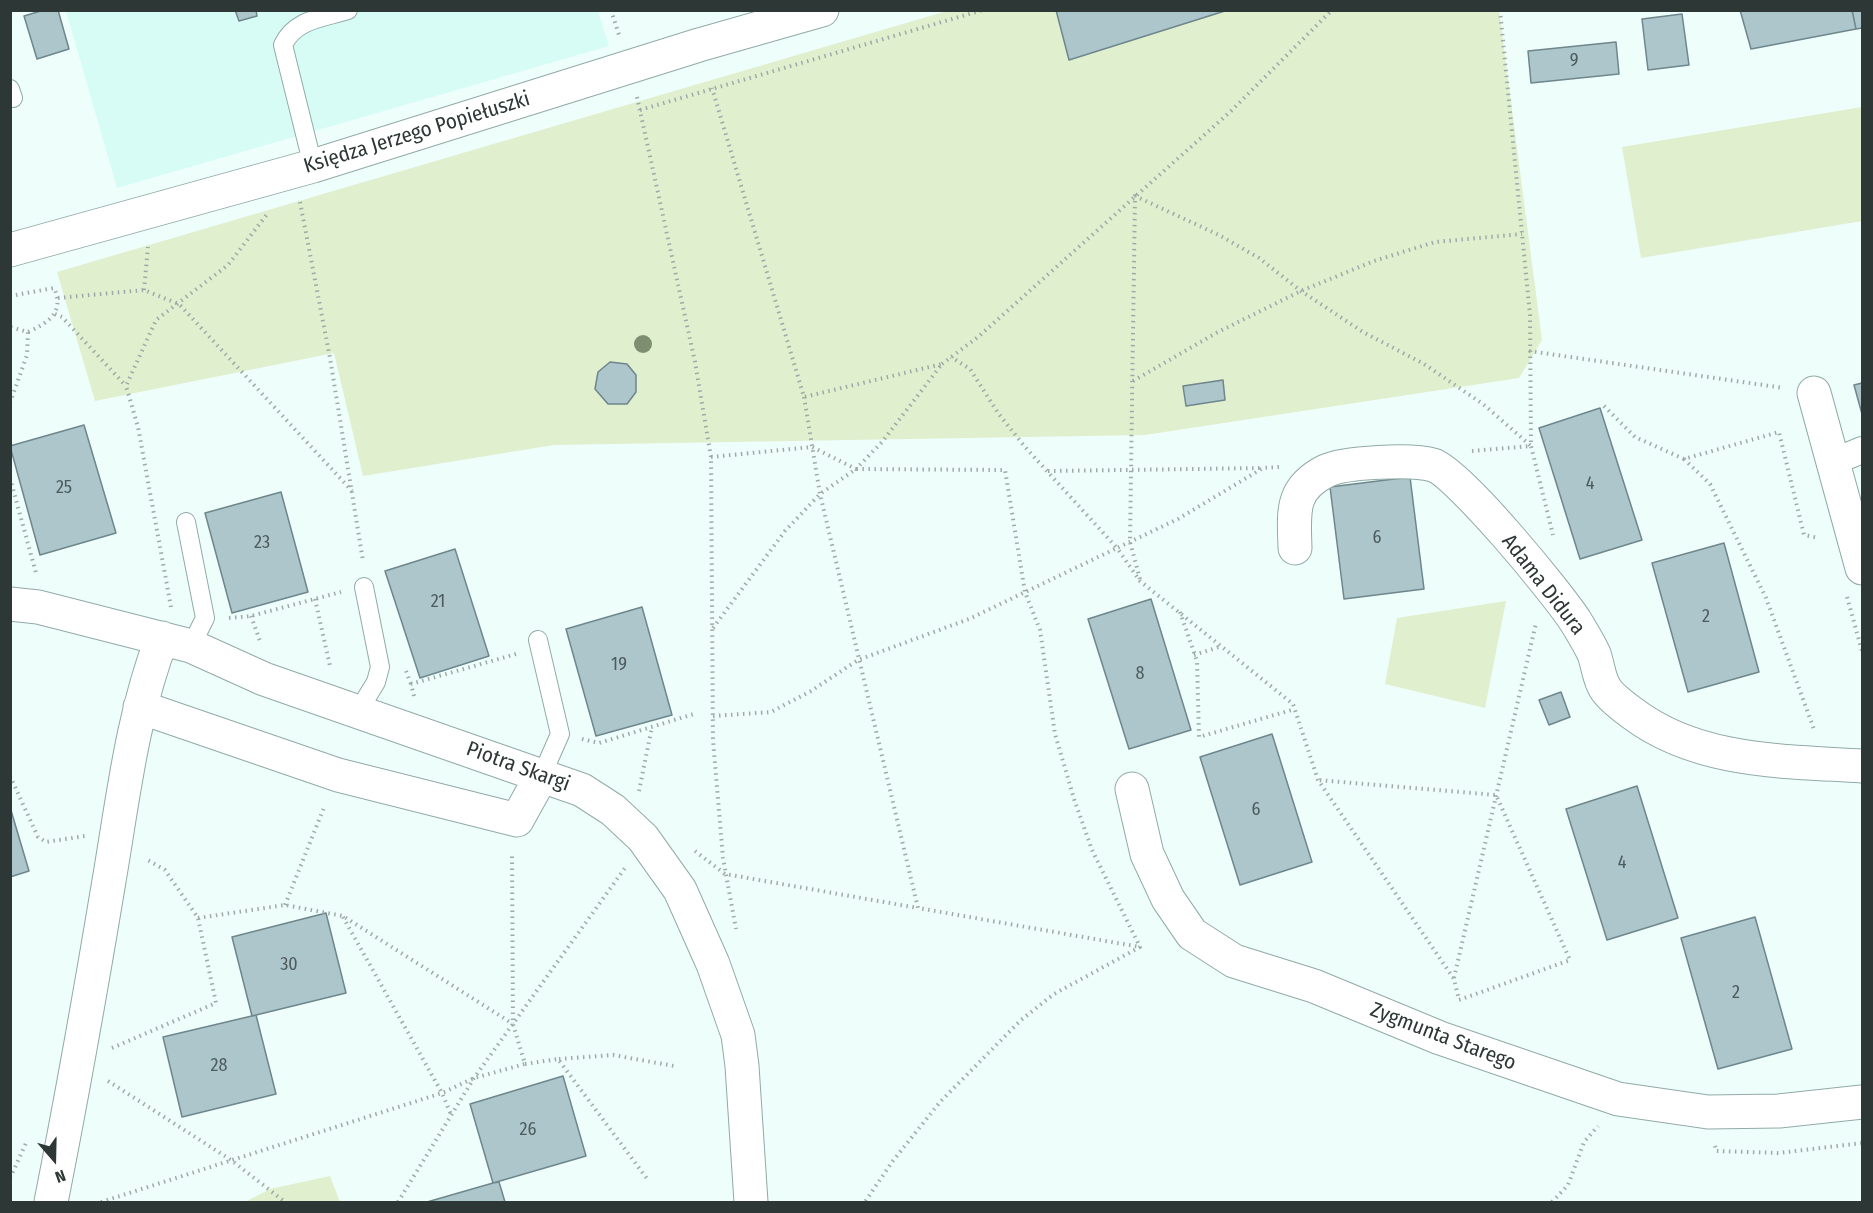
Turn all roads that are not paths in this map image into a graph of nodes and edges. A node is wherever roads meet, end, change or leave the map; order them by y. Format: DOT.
graph roads {
  1 [pos="348,10"];
  2 [pos="822,10"];
  3 [pos="313,166"];
  4 [pos="10,250"];
  5 [pos="1814,393"];
  6 [pos="1848,456"];
  7 [pos="186,522"];
  8 [pos="1295,548"];
  9 [pos="1855,582"];
  10 [pos="364,587"];
  11 [pos="10,604"];
  12 [pos="175,632"];
  13 [pos="539,644"];
  14 [pos="140,707"];
  15 [pos="359,710"];
  16 [pos="1863,766"];
  17 [pos="542,775"];
  18 [pos="1132,789"];
  19 [pos="1863,1102"];
  20 [pos="51,1203"];
  21 [pos="751,1203"];
  1 -- 3 [label="lane"];
  2 -- 3 [label="street, Księdza Jerzego Popiełuszki"];
  3 -- 4 [label="street, Księdza Jerzego Popiełuszki"];
  5 -- 6 [label="street"];
  6 -- 9 [label="street"];
  7 -- 12 [label="lane"];
  8 -- 16 [label="street, Adama Didura"];
  10 -- 15 [label="lane"];
  11 -- 12 [label="street, Piotra Skargi"];
  12 -- 14 [label="street"];
  12 -- 15 [label="street, Piotra Skargi"];
  13 -- 17 [label="lane"];
  14 -- 17 [label="street"];
  14 -- 20 [label="street"];
  15 -- 17 [label="street, Piotra Skargi"];
  17 -- 21 [label="street, Piotra Skargi"];
  18 -- 19 [label="street, Zygmunta Starego"];
}
